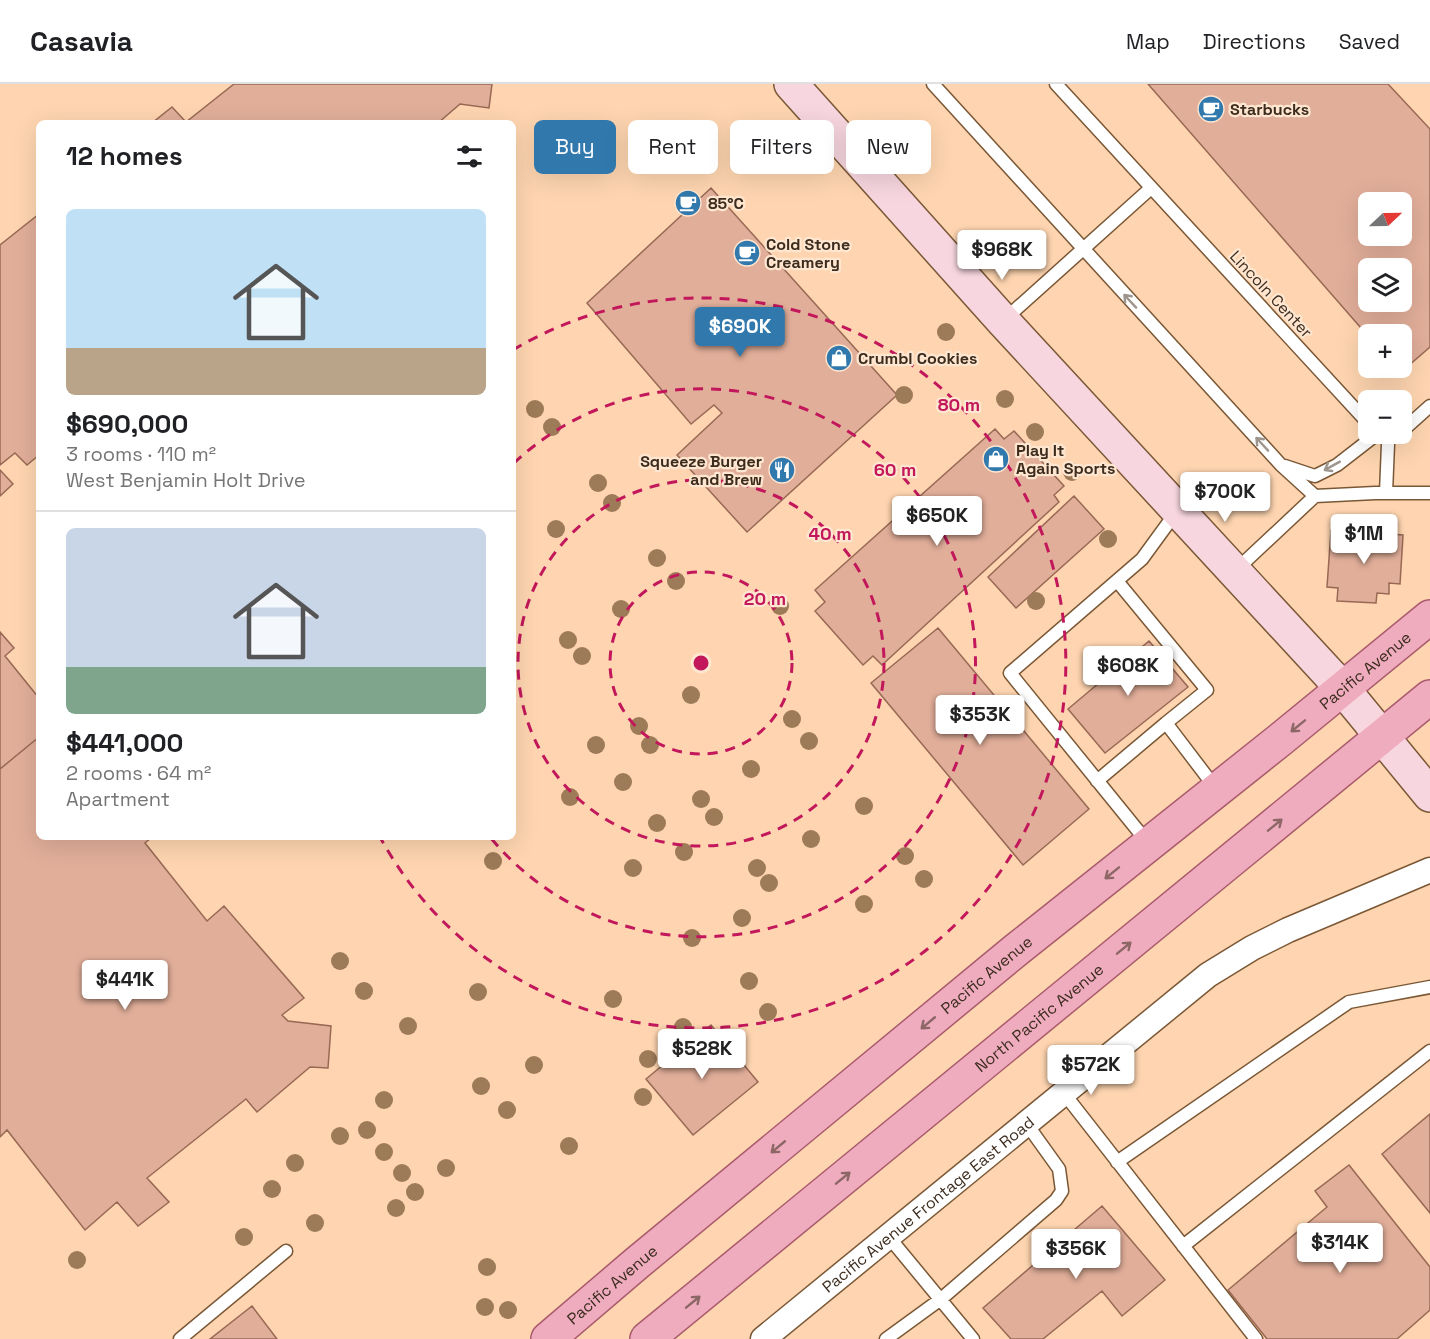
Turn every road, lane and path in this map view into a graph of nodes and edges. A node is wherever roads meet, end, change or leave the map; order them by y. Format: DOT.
graph roads {
  1 [pos="791,84"];
  2 [pos="933,84"];
  3 [pos="1056,84"];
  4 [pos="1151,188"];
  5 [pos="1083,249"];
  6 [pos="1003,321"];
  7 [pos="1430,406"];
  8 [pos="1358,412"];
  9 [pos="1412,422"];
  10 [pos="1364,444"];
  11 [pos="1388,444"];
  12 [pos="1281,465"];
  13 [pos="1386,493"];
  14 [pos="1430,493"];
  15 [pos="1315,496"];
  16 [pos="1178,510"];
  17 [pos="1234,571"];
  18 [pos="1117,581"];
  19 [pos="1430,617"];
  20 [pos="1343,689"];
  21 [pos="1430,697"];
  22 [pos="1166,723"];
  23 [pos="1382,736"];
  24 [pos="1097,781"];
  25 [pos="1217,790"];
  26 [pos="1430,795"];
  27 [pos="1149,844"];
  28 [pos="1430,870"];
  29 [pos="1430,987"];
  30 [pos="1430,1052"];
  31 [pos="1063,1092"];
  32 [pos="1026,1123"];
  33 [pos="1117,1162"];
  34 [pos="888,1236"];
  35 [pos="1183,1246"];
  36 [pos="286,1251"];
  37 [pos="940,1299"];
  38 [pos="180,1339"];
  39 [pos="548,1339"];
  40 [pos="647,1339"];
  41 [pos="763,1339"];
  42 [pos="886,1339"];
  43 [pos="973,1339"];
  44 [pos="1256,1339"];
  1 -- 6 [label="main road"];
  2 -- 5 [label="lane"];
  3 -- 4 [label="lane, Lincoln Center"];
  4 -- 5 [label="lane"];
  4 -- 8 [label="lane, Lincoln Center"];
  5 -- 6 [label="lane"];
  12 -- 5 [label="lane, one-way"];
  6 -- 16 [label="main road"];
  7 -- 9 [label="lane"];
  10 -- 12 [label="lane, one-way"];
  11 -- 13 [label="lane"];
  12 -- 15 [label="lane"];
  13 -- 14 [label="lane"];
  13 -- 15 [label="lane"];
  15 -- 17 [label="lane"];
  16 -- 17 [label="main road"];
  16 -- 18 [label="lane"];
  17 -- 20 [label="main road"];
  18 -- 22 [label="lane"];
  18 -- 24 [label="lane"];
  19 -- 20 [label="main road, Pacific Avenue"];
  20 -- 23 [label="main road"];
  20 -- 25 [label="main road, Pacific Avenue, one-way"];
  21 -- 23 [label="main road, North Pacific Avenue"];
  22 -- 24 [label="lane"];
  22 -- 25 [label="lane"];
  23 -- 26 [label="main road"];
  40 -- 23 [label="main road, North Pacific Avenue, one-way"];
  24 -- 27 [label="lane"];
  25 -- 27 [label="main road, Pacific Avenue"];
  27 -- 39 [label="main road, Pacific Avenue, one-way"];
  28 -- 31 [label="street, Pacific Avenue Frontage East Road"];
  29 -- 33 [label="lane"];
  30 -- 35 [label="lane"];
  31 -- 32 [label="street, Pacific Avenue Frontage East Road"];
  31 -- 33 [label="lane"];
  32 -- 34 [label="street, Pacific Avenue Frontage East Road"];
  32 -- 37 [label="lane"];
  33 -- 35 [label="lane"];
  34 -- 37 [label="lane"];
  34 -- 41 [label="street, Pacific Avenue Frontage East Road"];
  35 -- 44 [label="lane"];
  36 -- 38 [label="lane"];
  37 -- 42 [label="lane"];
  37 -- 43 [label="lane"];
}
